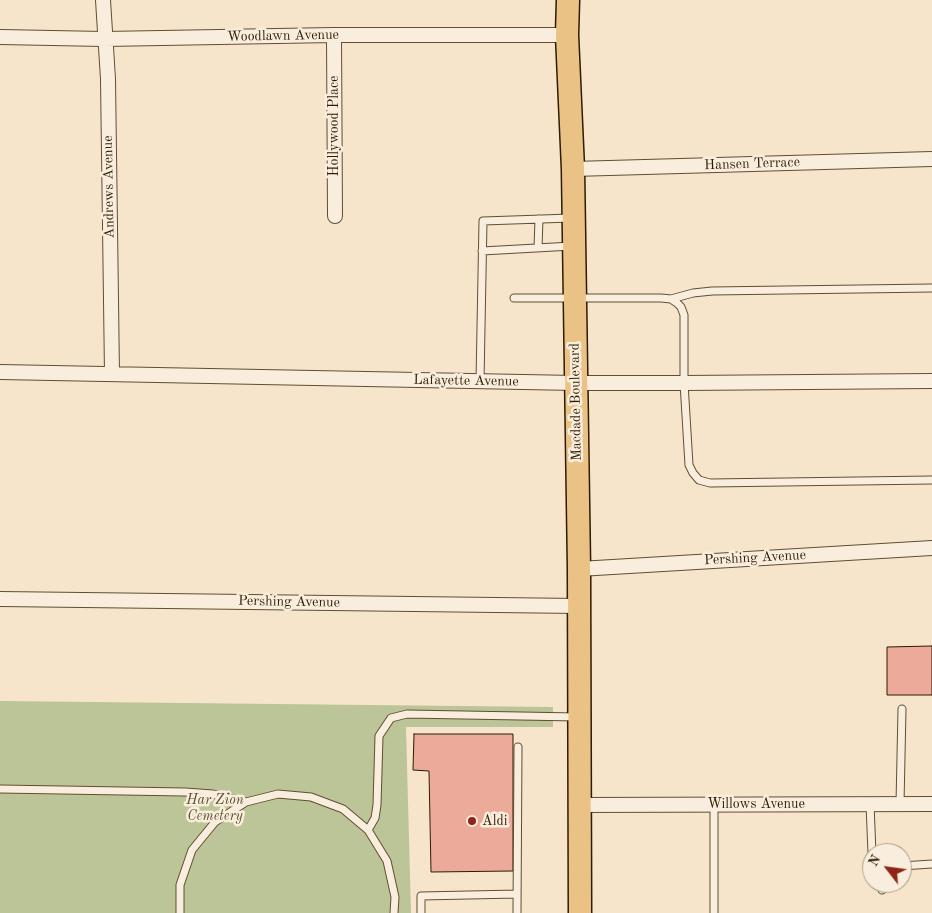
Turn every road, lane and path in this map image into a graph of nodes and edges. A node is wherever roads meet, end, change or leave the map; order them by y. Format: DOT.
graph roads {
  1 [pos="103,0"];
  2 [pos="568,0"];
  3 [pos="334,35"];
  4 [pos="567,35"];
  5 [pos="0,37"];
  6 [pos="104,39"];
  7 [pos="932,160"];
  8 [pos="573,169"];
  9 [pos="335,216"];
  10 [pos="573,218"];
  11 [pos="539,219"];
  12 [pos="574,246"];
  13 [pos="538,248"];
  14 [pos="482,251"];
  15 [pos="932,288"];
  16 [pos="514,298"];
  17 [pos="574,298"];
  18 [pos="671,299"];
  19 [pos="0,372"];
  20 [pos="112,374"];
  21 [pos="480,381"];
  22 [pos="932,381"];
  23 [pos="576,383"];
  24 [pos="684,384"];
  25 [pos="932,480"];
  26 [pos="932,548"];
  27 [pos="579,569"];
  28 [pos="0,599"];
  29 [pos="579,606"];
  30 [pos="902,709"];
  31 [pos="579,717"];
  32 [pos="518,748"];
  33 [pos="0,789"];
  34 [pos="246,802"];
  35 [pos="714,804"];
  36 [pos="870,804"];
  37 [pos="900,804"];
  38 [pos="932,804"];
  39 [pos="579,805"];
  40 [pos="368,830"];
  41 [pos="872,843"];
  42 [pos="932,864"];
  43 [pos="912,865"];
  44 [pos="517,894"];
  45 [pos="180,913"];
  46 [pos="394,913"];
  47 [pos="421,913"];
  48 [pos="517,913"];
  49 [pos="580,913"];
  50 [pos="714,913"];
  1 -- 6 [label="street, Andrews Avenue"];
  2 -- 4 [label="main road, Macdade Boulevard"];
  3 -- 4 [label="street, Woodlawn Avenue"];
  3 -- 6 [label="street, Woodlawn Avenue"];
  3 -- 9 [label="street, Hollywood Place"];
  4 -- 8 [label="main road, Macdade Boulevard"];
  5 -- 6 [label="street, Woodlawn Avenue"];
  6 -- 20 [label="street, Andrews Avenue"];
  7 -- 8 [label="street, Hansen Terrace"];
  8 -- 10 [label="main road, Macdade Boulevard"];
  10 -- 11 [label="lane"];
  10 -- 12 [label="main road, Macdade Boulevard"];
  11 -- 13 [label="lane"];
  11 -- 14 [label="lane"];
  12 -- 13 [label="lane"];
  12 -- 17 [label="main road, Macdade Boulevard"];
  13 -- 14 [label="lane"];
  14 -- 21 [label="lane"];
  15 -- 18 [label="lane"];
  16 -- 17 [label="lane"];
  17 -- 18 [label="lane"];
  17 -- 23 [label="main road, Macdade Boulevard"];
  18 -- 24 [label="lane"];
  19 -- 20 [label="street, Lafayette Avenue"];
  20 -- 21 [label="street, Lafayette Avenue"];
  21 -- 23 [label="street, Lafayette Avenue"];
  22 -- 24 [label="street, Lafayette Avenue"];
  23 -- 24 [label="street, Lafayette Avenue"];
  23 -- 27 [label="main road, Macdade Boulevard"];
  24 -- 25 [label="lane"];
  26 -- 27 [label="street, Pershing Avenue"];
  27 -- 29 [label="main road, Macdade Boulevard"];
  28 -- 29 [label="street, Pershing Avenue"];
  29 -- 31 [label="main road, Macdade Boulevard"];
  30 -- 37 [label="lane"];
  31 -- 39 [label="main road, Macdade Boulevard"];
  31 -- 40 [label="lane"];
  32 -- 44 [label="lane"];
  33 -- 34 [label="lane"];
  34 -- 40 [label="lane"];
  34 -- 45 [label="lane"];
  35 -- 36 [label="street, Willows Avenue"];
  35 -- 39 [label="street, Willows Avenue"];
  35 -- 50 [label="lane"];
  36 -- 37 [label="street, Willows Avenue"];
  36 -- 41 [label="lane"];
  37 -- 38 [label="street, Willows Avenue"];
  39 -- 49 [label="main road"];
  40 -- 46 [label="lane"];
  42 -- 43 [label="lane"];
  44 -- 47 [label="lane"];
  44 -- 48 [label="lane"];
}
